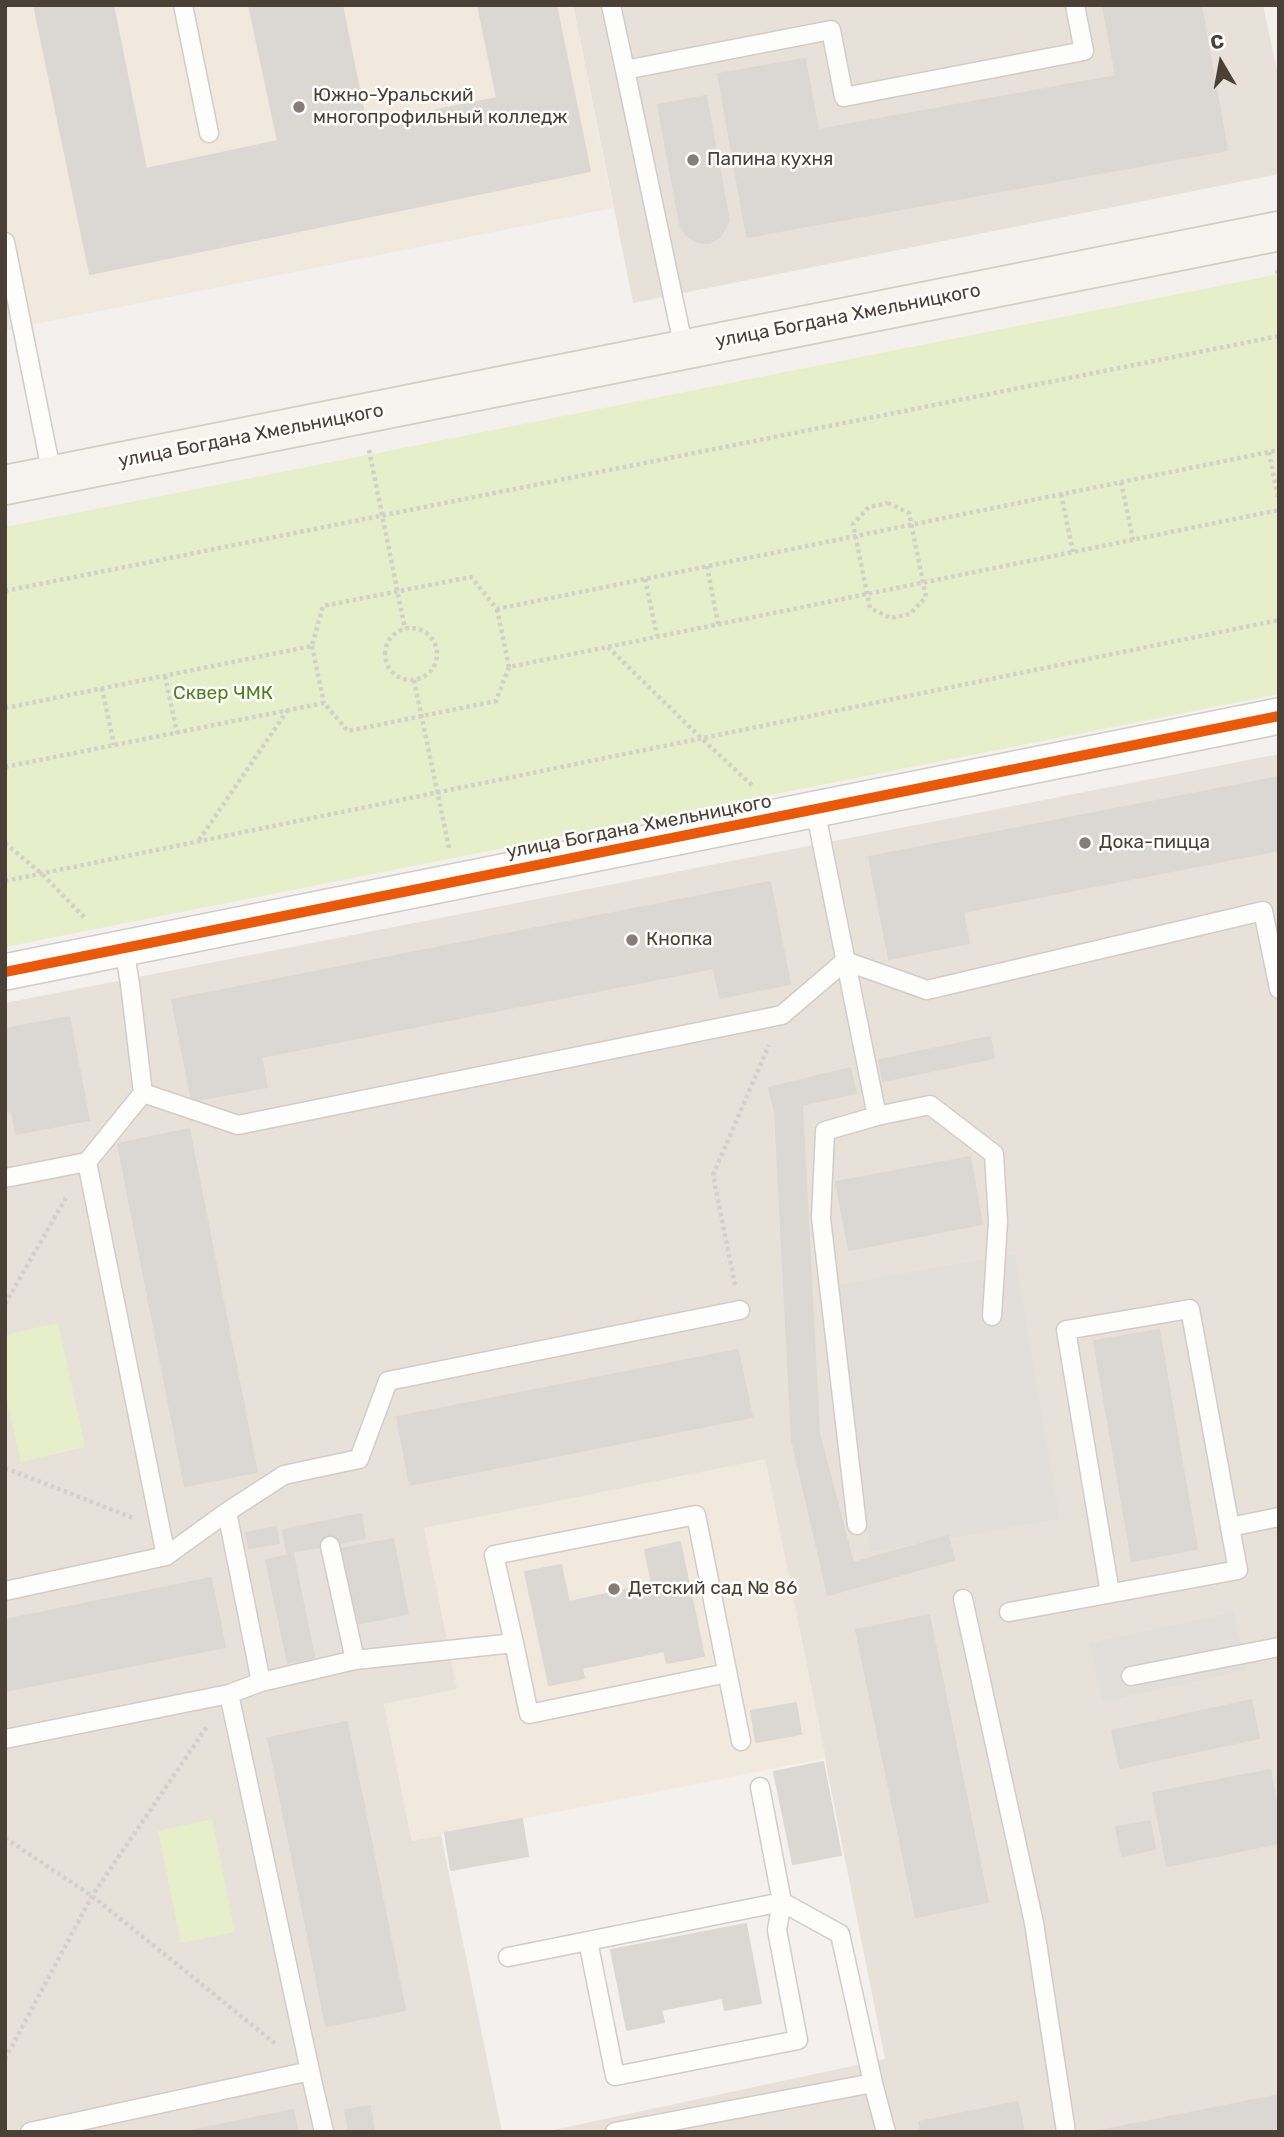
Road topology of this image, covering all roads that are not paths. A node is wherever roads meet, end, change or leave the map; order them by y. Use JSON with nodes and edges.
{"nodes":[{"id":1,"x":183,"y":5,"type":"edge"},
{"id":2,"x":611,"y":5,"type":"edge"},
{"id":3,"x":1074,"y":5,"type":"edge"},
{"id":4,"x":625,"y":70,"type":"junction"},
{"id":5,"x":209,"y":133,"type":"dead end"},
{"id":6,"x":1279,"y":231,"type":"edge"},
{"id":7,"x":5,"y":243,"type":"edge"},
{"id":8,"x":684,"y":349,"type":"junction"},
{"id":9,"x":52,"y":475,"type":"junction"},
{"id":10,"x":5,"y":485,"type":"edge"},
{"id":11,"x":1279,"y":716,"type":"edge"},
{"id":12,"x":815,"y":809,"type":"junction"},
{"id":13,"x":115,"y":950,"type":"junction"},
{"id":14,"x":845,"y":961,"type":"junction"},
{"id":15,"x":5,"y":972,"type":"edge"},
{"id":16,"x":1279,"y":989,"type":"edge"},
{"id":17,"x":143,"y":1093,"type":"junction"},
{"id":18,"x":877,"y":1116,"type":"junction"},
{"id":19,"x":87,"y":1161,"type":"junction"},
{"id":20,"x":5,"y":1178,"type":"edge"},
{"id":21,"x":740,"y":1310,"type":"road end"},
{"id":22,"x":992,"y":1316,"type":"dead end"},
{"id":23,"x":227,"y":1512,"type":"junction"},
{"id":24,"x":1279,"y":1517,"type":"edge"},
{"id":25,"x":857,"y":1525,"type":"dead end"},
{"id":26,"x":1230,"y":1527,"type":"junction"},
{"id":27,"x":330,"y":1546,"type":"dead end"},
{"id":28,"x":166,"y":1556,"type":"junction"},
{"id":29,"x":5,"y":1591,"type":"edge"},
{"id":30,"x":1110,"y":1593,"type":"junction"},
{"id":31,"x":963,"y":1599,"type":"dead end"},
{"id":32,"x":1009,"y":1612,"type":"dead end"},
{"id":33,"x":514,"y":1643,"type":"junction"},
{"id":34,"x":1279,"y":1647,"type":"edge"},
{"id":35,"x":355,"y":1660,"type":"junction"},
{"id":36,"x":727,"y":1673,"type":"junction"},
{"id":37,"x":1131,"y":1676,"type":"dead end"},
{"id":38,"x":261,"y":1682,"type":"junction"},
{"id":39,"x":229,"y":1694,"type":"junction"},
{"id":40,"x":5,"y":1739,"type":"edge"},
{"id":41,"x":741,"y":1741,"type":"dead end"},
{"id":42,"x":760,"y":1787,"type":"dead end"},
{"id":43,"x":782,"y":1902,"type":"junction"},
{"id":44,"x":588,"y":1941,"type":"junction"},
{"id":45,"x":508,"y":1957,"type":"dead end"},
{"id":46,"x":310,"y":2071,"type":"junction"},
{"id":47,"x":873,"y":2083,"type":"junction"},
{"id":48,"x":48,"y":2130,"type":"edge"},
{"id":49,"x":30,"y":2132,"type":"edge"},
{"id":50,"x":324,"y":2132,"type":"edge"},
{"id":51,"x":615,"y":2132,"type":"edge"},
{"id":52,"x":886,"y":2132,"type":"edge"},
{"id":53,"x":1066,"y":2132,"type":"edge"}],
"edges":[{"from":1,"to":5,"type":"lane"},
{"from":2,"to":4,"type":"lane"},
{"from":3,"to":4,"type":"lane"},
{"from":4,"to":8,"type":"lane"},
{"from":6,"to":8,"type":"main road","name":"улица Богдана Хмельницкого"},
{"from":7,"to":9,"type":"lane"},
{"from":8,"to":9,"type":"main road","name":"улица Богдана Хмельницкого"},
{"from":9,"to":10,"type":"main road","name":"улица Богдана Хмельницкого"},
{"from":11,"to":12,"type":"street","name":"улица Богдана Хмельницкого"},
{"from":12,"to":13,"type":"street","name":"улица Богдана Хмельницкого"},
{"from":12,"to":14,"type":"lane"},
{"from":13,"to":15,"type":"street","name":"улица Богдана Хмельницкого"},
{"from":13,"to":17,"type":"lane"},
{"from":14,"to":16,"type":"lane"},
{"from":14,"to":17,"type":"lane"},
{"from":14,"to":18,"type":"lane"},
{"from":17,"to":19,"type":"lane"},
{"from":18,"to":22,"type":"lane"},
{"from":18,"to":25,"type":"lane"},
{"from":19,"to":20,"type":"lane"},
{"from":19,"to":28,"type":"lane"},
{"from":21,"to":23,"type":"lane"},
{"from":23,"to":28,"type":"lane"},
{"from":23,"to":38,"type":"lane"},
{"from":24,"to":26,"type":"lane"},
{"from":26,"to":30,"type":"lane"},
{"from":26,"to":30,"type":"lane"},
{"from":27,"to":35,"type":"lane"},
{"from":28,"to":29,"type":"lane"},
{"from":30,"to":32,"type":"lane"},
{"from":31,"to":53,"type":"lane"},
{"from":33,"to":35,"type":"lane"},
{"from":33,"to":36,"type":"lane"},
{"from":33,"to":36,"type":"lane"},
{"from":34,"to":37,"type":"lane"},
{"from":35,"to":38,"type":"lane"},
{"from":36,"to":41,"type":"lane"},
{"from":38,"to":39,"type":"lane"},
{"from":39,"to":40,"type":"lane"},
{"from":39,"to":46,"type":"lane"},
{"from":42,"to":43,"type":"lane"},
{"from":43,"to":44,"type":"lane"},
{"from":43,"to":44,"type":"lane"},
{"from":43,"to":47,"type":"lane"},
{"from":44,"to":45,"type":"lane"},
{"from":46,"to":48,"type":"lane"},
{"from":46,"to":50,"type":"lane"},
{"from":47,"to":51,"type":"lane"},
{"from":47,"to":52,"type":"lane"},
{"from":48,"to":49,"type":"lane"}]}
